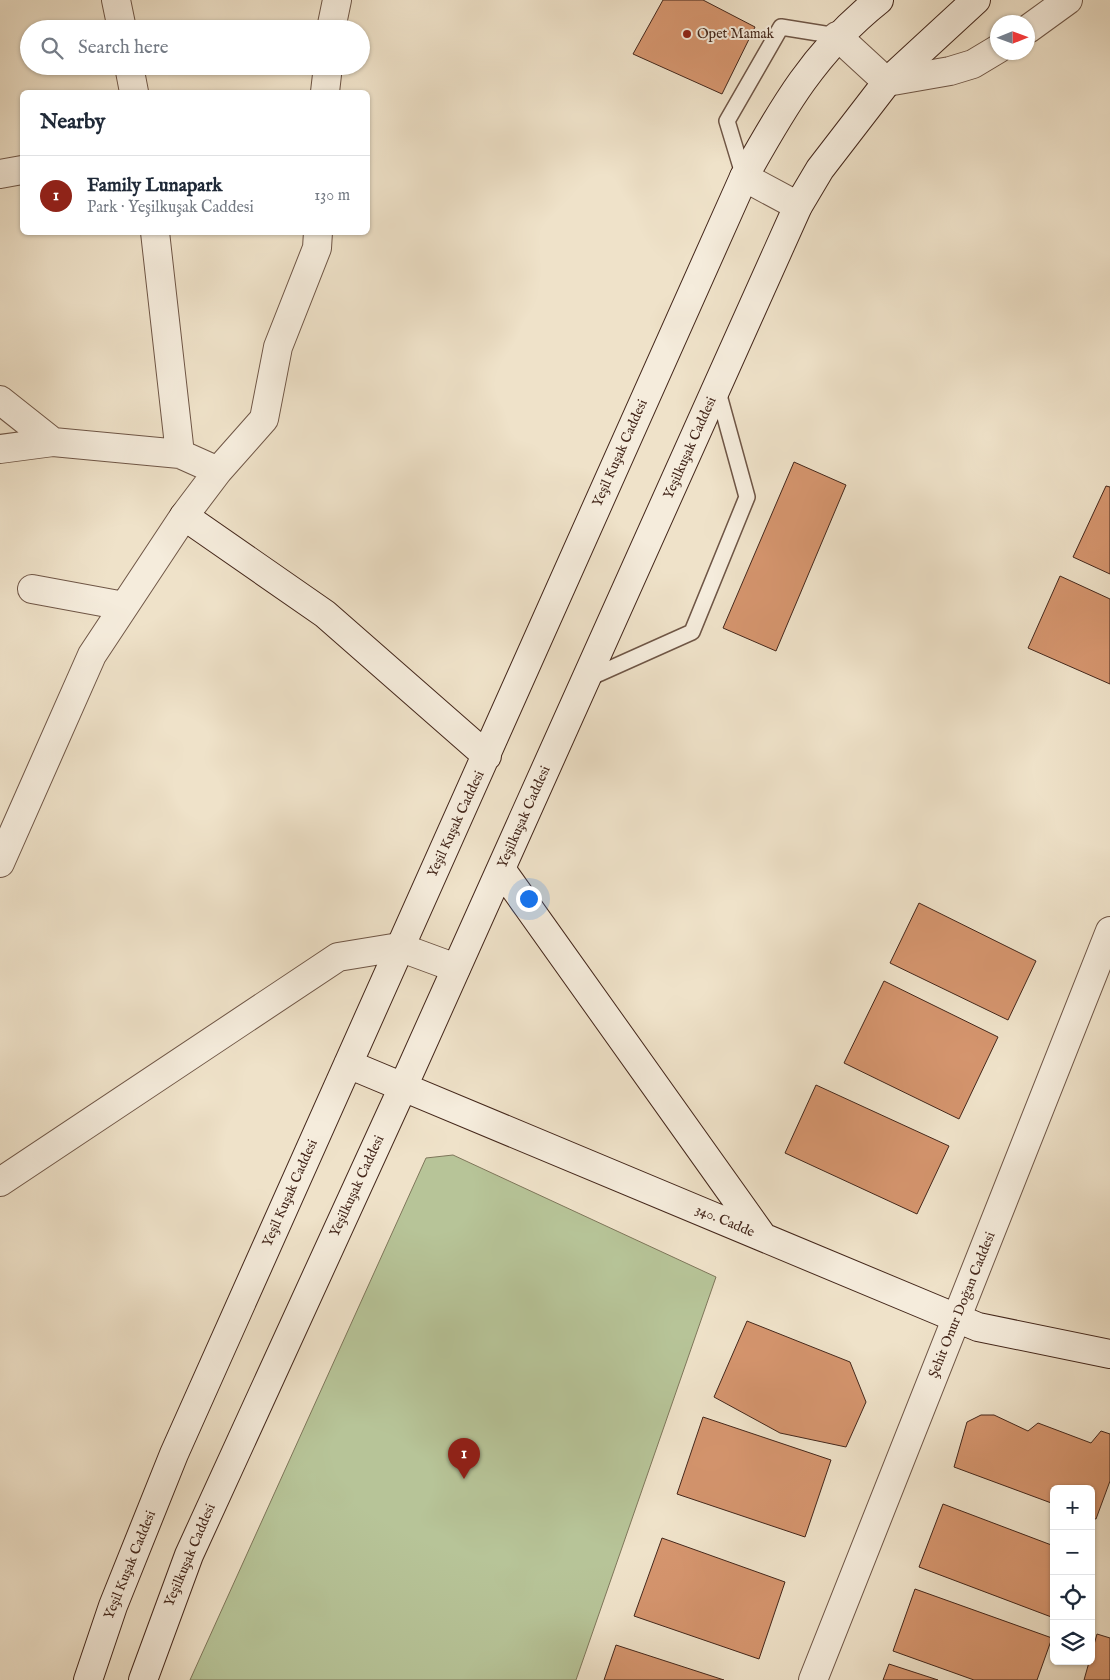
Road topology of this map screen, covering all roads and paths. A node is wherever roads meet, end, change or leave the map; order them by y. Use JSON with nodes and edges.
{"nodes":[{"id":1,"x":116,"y":0,"type":"edge"},
{"id":2,"x":337,"y":0,"type":"edge"},
{"id":3,"x":879,"y":0,"type":"edge"},
{"id":4,"x":976,"y":0,"type":"edge"},
{"id":5,"x":1068,"y":0,"type":"edge"},
{"id":6,"x":120,"y":20,"type":"edge"},
{"id":7,"x":333,"y":20,"type":"edge"},
{"id":8,"x":1035,"y":24,"type":"edge"},
{"id":9,"x":837,"y":36,"type":"junction"},
{"id":10,"x":990,"y":54,"type":"edge"},
{"id":11,"x":131,"y":75,"type":"edge"},
{"id":12,"x":327,"y":75,"type":"edge"},
{"id":13,"x":888,"y":82,"type":"junction"},
{"id":14,"x":134,"y":90,"type":"edge"},
{"id":15,"x":325,"y":90,"type":"edge"},
{"id":16,"x":20,"y":170,"type":"edge"},
{"id":17,"x":0,"y":174,"type":"edge"},
{"id":18,"x":744,"y":177,"type":"junction"},
{"id":19,"x":798,"y":206,"type":"junction"},
{"id":20,"x":155,"y":235,"type":"edge"},
{"id":21,"x":318,"y":235,"type":"edge"},
{"id":22,"x":717,"y":387,"type":"junction"},
{"id":23,"x":0,"y":400,"type":"edge"},
{"id":24,"x":53,"y":442,"type":"junction"},
{"id":25,"x":0,"y":449,"type":"edge"},
{"id":26,"x":180,"y":454,"type":"junction"},
{"id":27,"x":218,"y":471,"type":"junction"},
{"id":28,"x":184,"y":516,"type":"junction"},
{"id":29,"x":32,"y":590,"type":"dead end"},
{"id":30,"x":124,"y":606,"type":"junction"},
{"id":31,"x":586,"y":680,"type":"junction"},
{"id":32,"x":487,"y":756,"type":"junction"},
{"id":33,"x":0,"y":863,"type":"edge"},
{"id":34,"x":501,"y":869,"type":"junction"},
{"id":35,"x":1110,"y":931,"type":"edge"},
{"id":36,"x":400,"y":947,"type":"junction"},
{"id":37,"x":456,"y":968,"type":"junction"},
{"id":38,"x":348,"y":1064,"type":"junction"},
{"id":39,"x":403,"y":1086,"type":"junction"},
{"id":40,"x":0,"y":1182,"type":"edge"},
{"id":41,"x":764,"y":1237,"type":"junction"},
{"id":42,"x":957,"y":1318,"type":"junction"},
{"id":43,"x":1110,"y":1354,"type":"edge"},
{"id":44,"x":88,"y":1680,"type":"edge"},
{"id":45,"x":143,"y":1680,"type":"edge"},
{"id":46,"x":813,"y":1680,"type":"edge"}],
"edges":[{"from":1,"to":6,"type":"street"},
{"from":2,"to":7,"type":"street"},
{"from":3,"to":9,"type":"street","name":"Yeşil Kuşak Caddesi"},
{"from":4,"to":13,"type":"street","name":"Yeşilkuşak Caddesi"},
{"from":5,"to":8,"type":"street"},
{"from":9,"to":13,"type":"street"},
{"from":9,"to":18,"type":"street","name":"Yeşil Kuşak Caddesi"},
{"from":9,"to":18,"type":"lane"},
{"from":10,"to":13,"type":"street"},
{"from":11,"to":14,"type":"street"},
{"from":12,"to":15,"type":"street"},
{"from":13,"to":19,"type":"street","name":"Yeşilkuşak Caddesi"},
{"from":16,"to":17,"type":"street"},
{"from":18,"to":19,"type":"street"},
{"from":18,"to":32,"type":"street","name":"Yeşil Kuşak Caddesi"},
{"from":19,"to":22,"type":"street","name":"Yeşilkuşak Caddesi"},
{"from":20,"to":26,"type":"street"},
{"from":21,"to":27,"type":"street"},
{"from":22,"to":31,"type":"street","name":"Yeşilkuşak Caddesi"},
{"from":22,"to":31,"type":"lane"},
{"from":23,"to":24,"type":"street"},
{"from":24,"to":25,"type":"street"},
{"from":24,"to":26,"type":"street"},
{"from":26,"to":27,"type":"street"},
{"from":27,"to":28,"type":"street"},
{"from":28,"to":30,"type":"street"},
{"from":28,"to":32,"type":"street"},
{"from":29,"to":30,"type":"street"},
{"from":30,"to":33,"type":"street"},
{"from":31,"to":34,"type":"street","name":"Yeşilkuşak Caddesi"},
{"from":32,"to":36,"type":"street","name":"Yeşil Kuşak Caddesi"},
{"from":34,"to":37,"type":"street","name":"Yeşilkuşak Caddesi"},
{"from":34,"to":41,"type":"street"},
{"from":35,"to":42,"type":"street","name":"Şehit Onur Doğan Caddesi"},
{"from":36,"to":37,"type":"street"},
{"from":36,"to":38,"type":"street","name":"Yeşil Kuşak Caddesi"},
{"from":36,"to":40,"type":"street"},
{"from":37,"to":39,"type":"street","name":"Yeşilkuşak Caddesi"},
{"from":38,"to":39,"type":"street","name":"340. Cadde"},
{"from":38,"to":44,"type":"street","name":"Yeşil Kuşak Caddesi"},
{"from":39,"to":41,"type":"street","name":"340. Cadde"},
{"from":39,"to":45,"type":"street","name":"Yeşilkuşak Caddesi"},
{"from":41,"to":42,"type":"street","name":"340. Cadde"},
{"from":42,"to":43,"type":"street","name":"340. Cadde"},
{"from":42,"to":46,"type":"street","name":"Şehit Onur Doğan Caddesi"}]}
